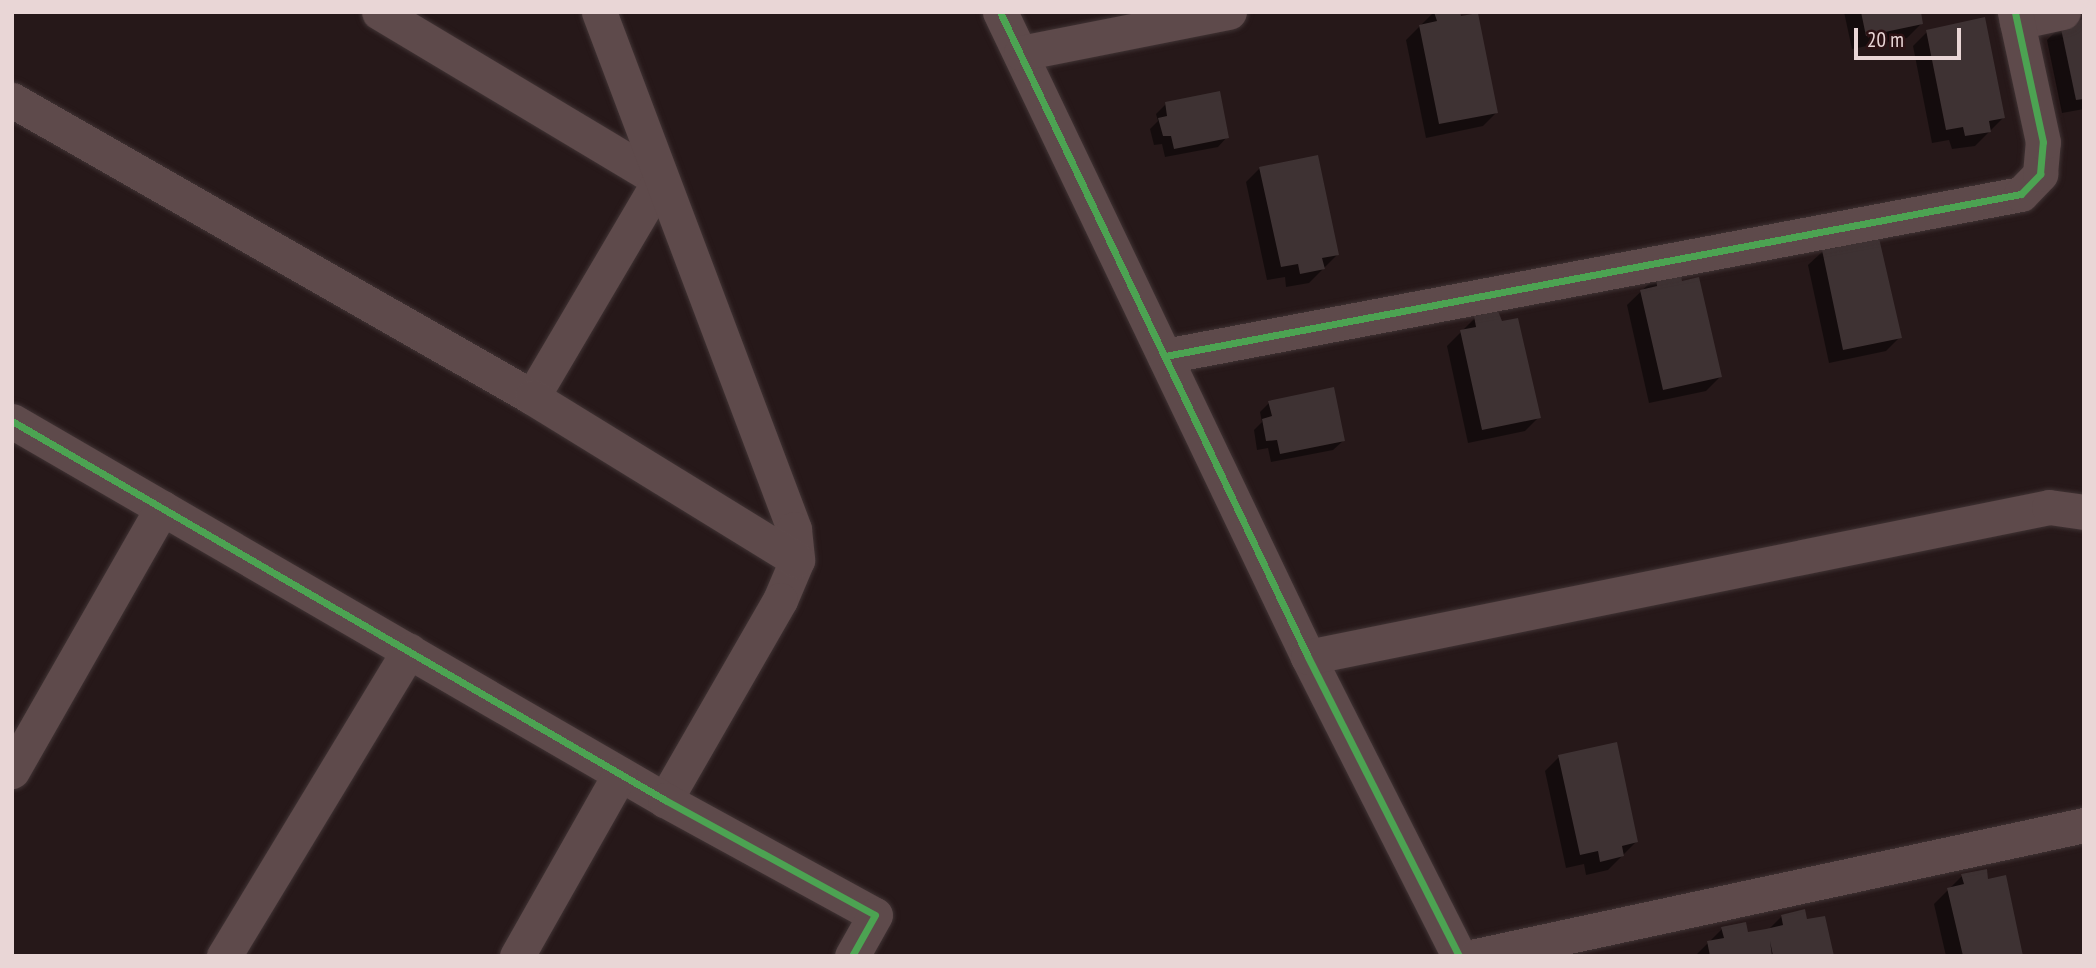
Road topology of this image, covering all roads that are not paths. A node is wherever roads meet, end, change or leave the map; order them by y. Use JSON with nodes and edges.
{"nodes":[{"id":1,"x":379,"y":12,"type":"edge"},
{"id":2,"x":598,"y":12,"type":"edge"},
{"id":3,"x":1000,"y":12,"type":"edge"},
{"id":4,"x":1229,"y":12,"type":"edge"},
{"id":5,"x":2063,"y":12,"type":"edge"},
{"id":6,"x":2016,"y":17,"type":"edge"},
{"id":7,"x":1021,"y":53,"type":"junction"},
{"id":8,"x":12,"y":100,"type":"edge"},
{"id":9,"x":660,"y":180,"type":"junction"},
{"id":10,"x":1165,"y":356,"type":"junction"},
{"id":11,"x":532,"y":397,"type":"junction"},
{"id":12,"x":12,"y":421,"type":"edge"},
{"id":13,"x":162,"y":508,"type":"junction"},
{"id":14,"x":2084,"y":512,"type":"edge"},
{"id":15,"x":797,"y":560,"type":"junction"},
{"id":16,"x":409,"y":651,"type":"junction"},
{"id":17,"x":1308,"y":657,"type":"junction"},
{"id":18,"x":12,"y":771,"type":"edge"},
{"id":19,"x":620,"y":774,"type":"junction"},
{"id":20,"x":665,"y":800,"type":"junction"},
{"id":21,"x":2084,"y":825,"type":"edge"},
{"id":22,"x":224,"y":956,"type":"edge"},
{"id":23,"x":517,"y":956,"type":"edge"},
{"id":24,"x":852,"y":956,"type":"edge"},
{"id":25,"x":1459,"y":956,"type":"edge"},
{"id":26,"x":1476,"y":956,"type":"edge"}],
"edges":[{"from":1,"to":9,"type":"street"},
{"from":2,"to":9,"type":"street"},
{"from":3,"to":7,"type":"street"},
{"from":4,"to":7,"type":"street"},
{"from":5,"to":6,"type":"street"},
{"from":6,"to":10,"type":"street"},
{"from":7,"to":10,"type":"street"},
{"from":8,"to":11,"type":"street"},
{"from":9,"to":11,"type":"street"},
{"from":9,"to":15,"type":"street"},
{"from":10,"to":17,"type":"street"},
{"from":11,"to":15,"type":"street"},
{"from":12,"to":13,"type":"street"},
{"from":13,"to":16,"type":"street"},
{"from":13,"to":18,"type":"street"},
{"from":14,"to":17,"type":"street"},
{"from":15,"to":20,"type":"street"},
{"from":16,"to":19,"type":"street"},
{"from":16,"to":22,"type":"street"},
{"from":17,"to":25,"type":"street"},
{"from":19,"to":20,"type":"street"},
{"from":19,"to":23,"type":"street"},
{"from":20,"to":24,"type":"street"},
{"from":21,"to":26,"type":"street"}]}
